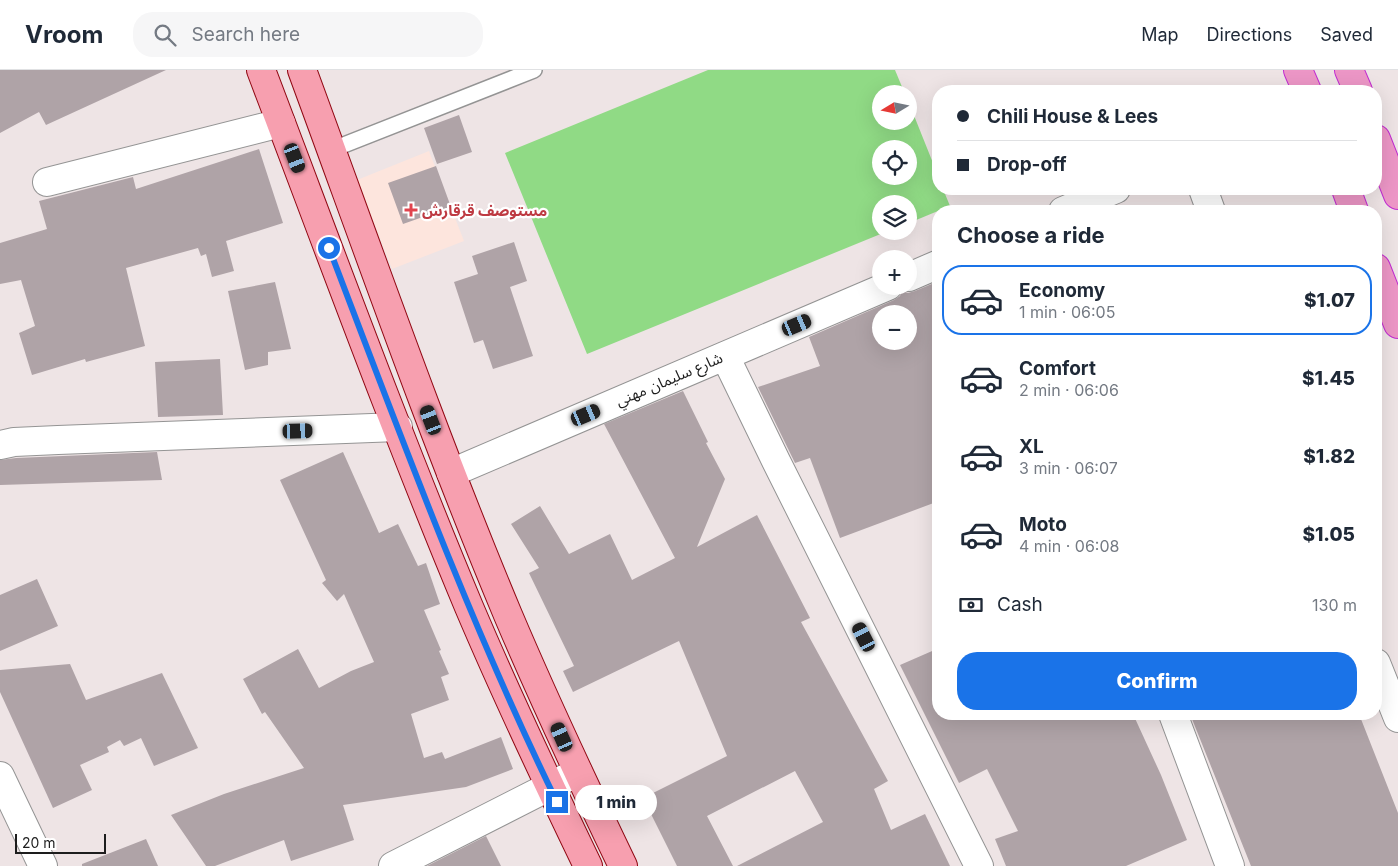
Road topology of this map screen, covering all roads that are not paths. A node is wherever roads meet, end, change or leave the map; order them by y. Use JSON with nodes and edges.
{"nodes":[{"id":1,"x":262,"y":70,"type":"edge"},
{"id":2,"x":302,"y":70,"type":"edge"},
{"id":3,"x":534,"y":70,"type":"edge"},
{"id":4,"x":1298,"y":70,"type":"edge"},
{"id":5,"x":1349,"y":70,"type":"edge"},
{"id":6,"x":1304,"y":85,"type":"edge"},
{"id":7,"x":1355,"y":85,"type":"edge"},
{"id":8,"x":281,"y":122,"type":"junction"},
{"id":9,"x":331,"y":150,"type":"junction"},
{"id":10,"x":1382,"y":154,"type":"edge"},
{"id":11,"x":47,"y":182,"type":"dead end"},
{"id":12,"x":1102,"y":195,"type":"edge"},
{"id":13,"x":1398,"y":195,"type":"edge"},
{"id":14,"x":1077,"y":205,"type":"edge"},
{"id":15,"x":932,"y":267,"type":"edge"},
{"id":16,"x":917,"y":274,"type":"edge"},
{"id":17,"x":1382,"y":283,"type":"edge"},
{"id":18,"x":872,"y":293,"type":"edge"},
{"id":19,"x":1398,"y":324,"type":"edge"},
{"id":20,"x":725,"y":356,"type":"junction"},
{"id":21,"x":398,"y":427,"type":"junction"},
{"id":22,"x":0,"y":445,"type":"edge"},
{"id":23,"x":451,"y":473,"type":"junction"},
{"id":24,"x":1382,"y":677,"type":"edge"},
{"id":25,"x":1398,"y":718,"type":"edge"},
{"id":26,"x":1175,"y":720,"type":"edge"},
{"id":27,"x":578,"y":772,"type":"junction"},
{"id":28,"x":0,"y":776,"type":"edge"},
{"id":29,"x":549,"y":786,"type":"junction"},
{"id":30,"x":43,"y":866,"type":"edge"},
{"id":31,"x":394,"y":866,"type":"edge"},
{"id":32,"x":588,"y":866,"type":"edge"},
{"id":33,"x":623,"y":866,"type":"edge"},
{"id":34,"x":979,"y":866,"type":"edge"},
{"id":35,"x":1230,"y":866,"type":"edge"}],
"edges":[{"from":1,"to":8,"type":"main road"},
{"from":2,"to":9,"type":"main road"},
{"from":3,"to":9,"type":"lane"},
{"from":4,"to":6,"type":"highway"},
{"from":5,"to":7,"type":"highway"},
{"from":8,"to":11,"type":"street"},
{"from":8,"to":21,"type":"main road"},
{"from":9,"to":23,"type":"main road"},
{"from":10,"to":13,"type":"highway"},
{"from":12,"to":14,"type":"street"},
{"from":15,"to":16,"type":"street"},
{"from":17,"to":19,"type":"highway"},
{"from":18,"to":20,"type":"street","name":"شارع سليمان مهني"},
{"from":20,"to":23,"type":"street","name":"شارع سليمان مهني"},
{"from":20,"to":34,"type":"street"},
{"from":21,"to":22,"type":"street"},
{"from":21,"to":29,"type":"main road"},
{"from":23,"to":27,"type":"main road"},
{"from":24,"to":25,"type":"street"},
{"from":26,"to":35,"type":"street"},
{"from":27,"to":29,"type":"street"},
{"from":27,"to":33,"type":"main road"},
{"from":28,"to":30,"type":"street"},
{"from":29,"to":31,"type":"street"},
{"from":29,"to":32,"type":"main road"}]}
